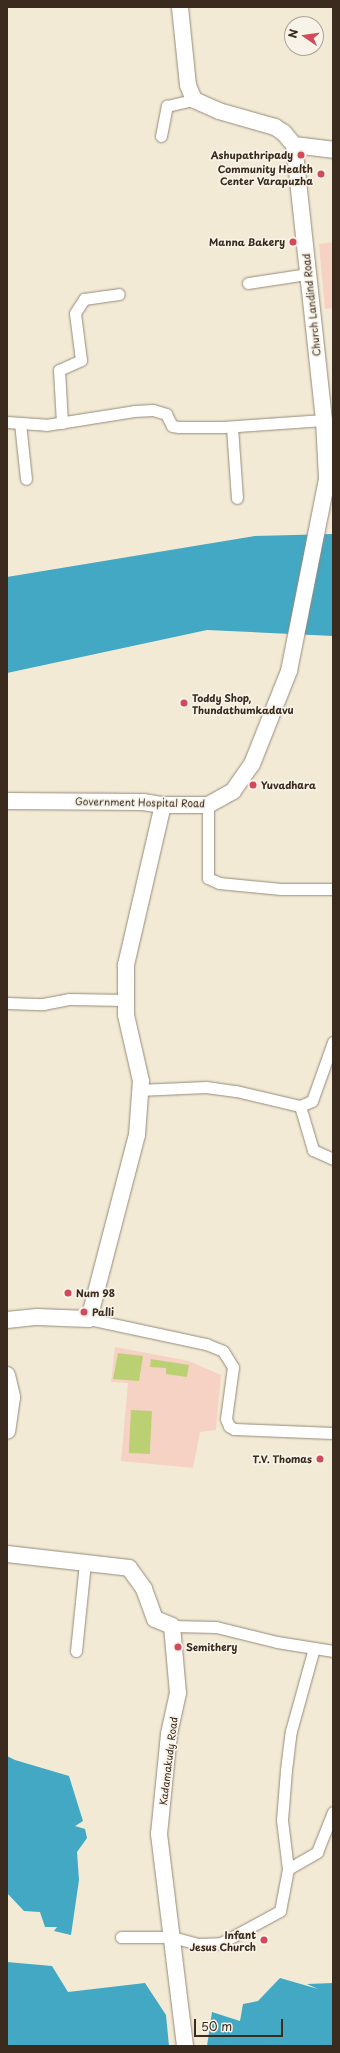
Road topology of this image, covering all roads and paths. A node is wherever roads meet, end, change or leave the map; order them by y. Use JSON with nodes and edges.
{"nodes":[{"id":1,"x":180,"y":7,"type":"edge"},
{"id":2,"x":194,"y":100,"type":"junction"},
{"id":3,"x":161,"y":136,"type":"dead end"},
{"id":4,"x":294,"y":146,"type":"junction"},
{"id":5,"x":333,"y":150,"type":"edge"},
{"id":6,"x":307,"y":274,"type":"junction"},
{"id":7,"x":248,"y":283,"type":"dead end"},
{"id":8,"x":118,"y":294,"type":"dead end"},
{"id":9,"x":324,"y":420,"type":"junction"},
{"id":10,"x":7,"y":422,"type":"edge"},
{"id":11,"x":20,"y":423,"type":"junction"},
{"id":12,"x":62,"y":423,"type":"junction"},
{"id":13,"x":232,"y":427,"type":"junction"},
{"id":14,"x":26,"y":479,"type":"dead end"},
{"id":15,"x":327,"y":479,"type":"joint"},
{"id":16,"x":237,"y":498,"type":"dead end"},
{"id":17,"x":7,"y":801,"type":"edge"},
{"id":18,"x":163,"y":805,"type":"junction"},
{"id":19,"x":208,"y":805,"type":"junction"},
{"id":20,"x":333,"y":889,"type":"edge"},
{"id":21,"x":126,"y":1000,"type":"junction"},
{"id":22,"x":7,"y":1003,"type":"edge"},
{"id":23,"x":333,"y":1042,"type":"edge"},
{"id":24,"x":139,"y":1090,"type":"junction"},
{"id":25,"x":300,"y":1106,"type":"junction"},
{"id":26,"x":333,"y":1159,"type":"edge"},
{"id":27,"x":89,"y":1319,"type":"junction"},
{"id":28,"x":7,"y":1320,"type":"edge"},
{"id":29,"x":7,"y":1375,"type":"edge"},
{"id":30,"x":7,"y":1431,"type":"edge"},
{"id":31,"x":333,"y":1433,"type":"edge"},
{"id":32,"x":7,"y":1554,"type":"edge"},
{"id":33,"x":85,"y":1563,"type":"junction"},
{"id":34,"x":172,"y":1626,"type":"junction"},
{"id":35,"x":314,"y":1648,"type":"junction"},
{"id":36,"x":76,"y":1651,"type":"dead end"},
{"id":37,"x":333,"y":1651,"type":"edge"},
{"id":38,"x":333,"y":1812,"type":"edge"},
{"id":39,"x":288,"y":1869,"type":"junction"},
{"id":40,"x":121,"y":1937,"type":"dead end"},
{"id":41,"x":172,"y":1937,"type":"junction"},
{"id":42,"x":185,"y":2046,"type":"edge"}],
"edges":[{"from":1,"to":2,"type":"street"},
{"from":2,"to":3,"type":"street"},
{"from":2,"to":4,"type":"street"},
{"from":4,"to":5,"type":"street"},
{"from":4,"to":6,"type":"street","name":"Church Landind Road"},
{"from":6,"to":7,"type":"street"},
{"from":6,"to":9,"type":"street","name":"Church Landind Road"},
{"from":8,"to":12,"type":"street"},
{"from":9,"to":13,"type":"street"},
{"from":9,"to":15,"type":"street","name":"Church Landind Road"},
{"from":10,"to":11,"type":"street"},
{"from":11,"to":12,"type":"street"},
{"from":11,"to":14,"type":"street"},
{"from":12,"to":13,"type":"street"},
{"from":13,"to":16,"type":"street"},
{"from":15,"to":19,"type":"street","name":"Government Hospital Road"},
{"from":17,"to":18,"type":"street","name":"Government Hospital Road"},
{"from":18,"to":19,"type":"street","name":"Government Hospital Road"},
{"from":18,"to":21,"type":"street"},
{"from":19,"to":20,"type":"street"},
{"from":21,"to":22,"type":"street"},
{"from":21,"to":24,"type":"street"},
{"from":23,"to":25,"type":"street"},
{"from":24,"to":25,"type":"street"},
{"from":24,"to":27,"type":"street"},
{"from":25,"to":26,"type":"street"},
{"from":27,"to":28,"type":"street"},
{"from":27,"to":31,"type":"street"},
{"from":29,"to":30,"type":"street"},
{"from":32,"to":33,"type":"street"},
{"from":33,"to":34,"type":"street"},
{"from":33,"to":36,"type":"street"},
{"from":34,"to":35,"type":"street"},
{"from":34,"to":41,"type":"street","name":"Kadamakudy Road"},
{"from":35,"to":37,"type":"street"},
{"from":35,"to":39,"type":"street"},
{"from":38,"to":39,"type":"street"},
{"from":39,"to":41,"type":"street"},
{"from":40,"to":41,"type":"street"},
{"from":41,"to":42,"type":"street","name":"Kadamakudy Road"}]}
